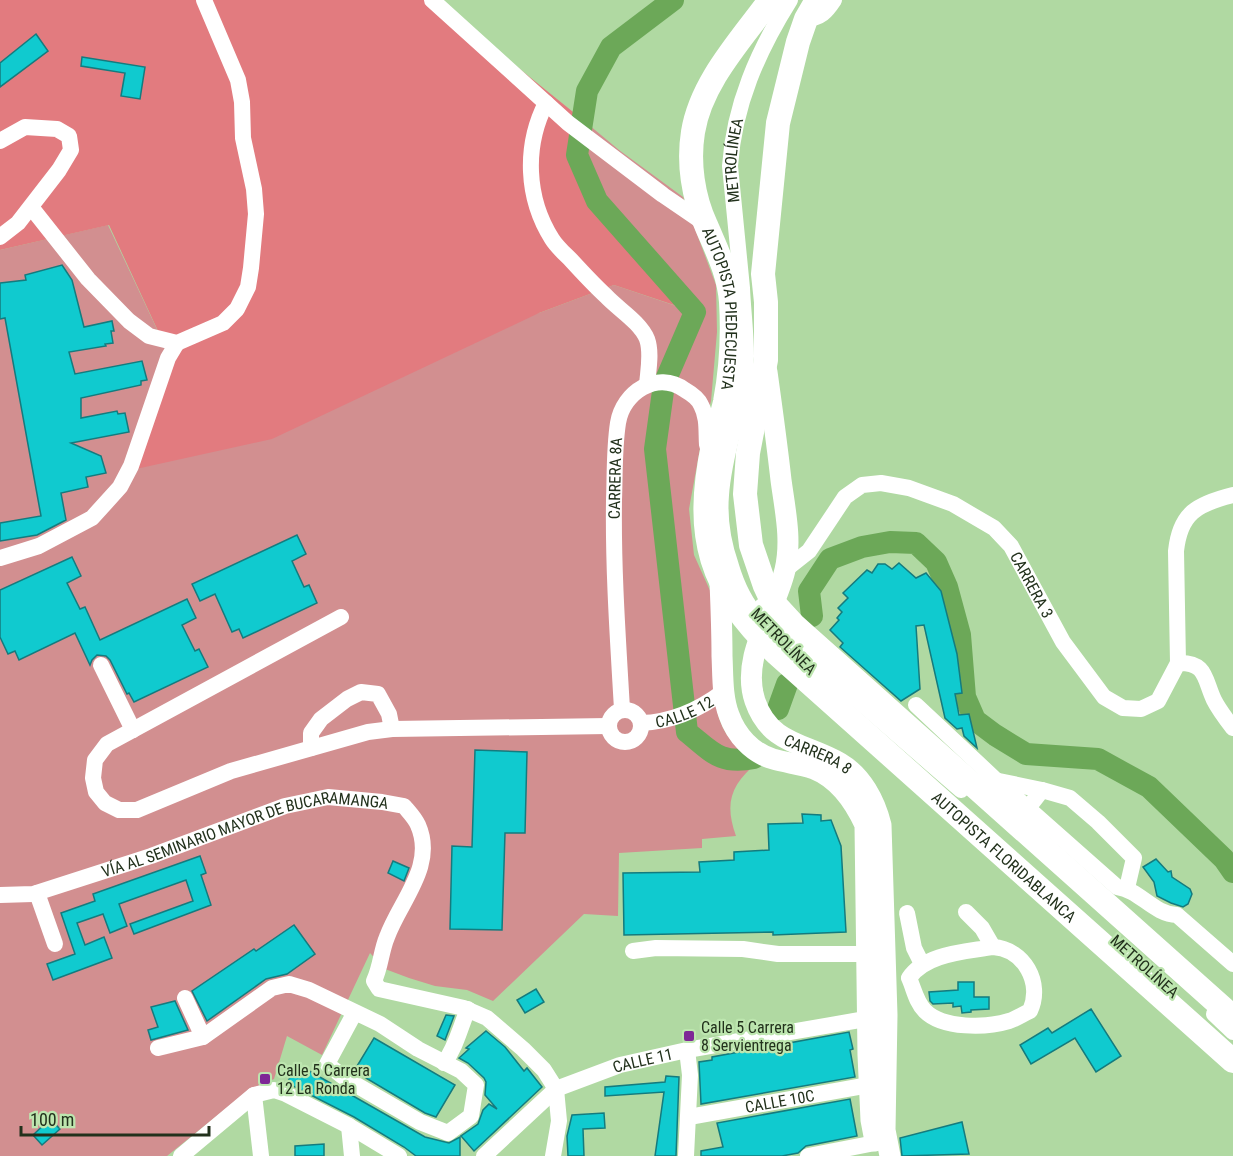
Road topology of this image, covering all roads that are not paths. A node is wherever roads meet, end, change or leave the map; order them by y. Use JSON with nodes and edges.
{"nodes":[{"id":1,"x":204,"y":0,"type":"edge"},
{"id":2,"x":432,"y":0,"type":"edge"},
{"id":3,"x":770,"y":0,"type":"edge"},
{"id":4,"x":790,"y":0,"type":"edge"},
{"id":5,"x":834,"y":0,"type":"edge"},
{"id":6,"x":807,"y":6,"type":"edge"},
{"id":7,"x":546,"y":103,"type":"junction"},
{"id":8,"x":0,"y":141,"type":"edge"},
{"id":9,"x":31,"y":207,"type":"junction"},
{"id":10,"x":704,"y":223,"type":"junction"},
{"id":11,"x":0,"y":237,"type":"edge"},
{"id":12,"x":747,"y":268,"type":"junction"},
{"id":13,"x":766,"y":302,"type":"junction"},
{"id":14,"x":177,"y":343,"type":"junction"},
{"id":15,"x":766,"y":360,"type":"junction"},
{"id":16,"x":653,"y":384,"type":"junction"},
{"id":17,"x":708,"y":467,"type":"junction"},
{"id":18,"x":1233,"y":495,"type":"edge"},
{"id":19,"x":0,"y":558,"type":"edge"},
{"id":20,"x":785,"y":570,"type":"junction"},
{"id":21,"x":720,"y":582,"type":"junction"},
{"id":22,"x":341,"y":617,"type":"dead end"},
{"id":23,"x":758,"y":636,"type":"junction"},
{"id":24,"x":786,"y":640,"type":"junction"},
{"id":25,"x":1178,"y":663,"type":"junction"},
{"id":26,"x":101,"y":665,"type":"dead end"},
{"id":27,"x":814,"y":666,"type":"junction"},
{"id":28,"x":724,"y":691,"type":"junction"},
{"id":29,"x":916,"y":705,"type":"dead end"},
{"id":30,"x":622,"y":709,"type":"junction"},
{"id":31,"x":641,"y":723,"type":"junction"},
{"id":32,"x":608,"y":726,"type":"junction"},
{"id":33,"x":1233,"y":728,"type":"edge"},
{"id":34,"x":392,"y":729,"type":"junction"},
{"id":35,"x":133,"y":730,"type":"junction"},
{"id":36,"x":311,"y":748,"type":"junction"},
{"id":37,"x":811,"y":759,"type":"junction"},
{"id":38,"x":997,"y":781,"type":"junction"},
{"id":39,"x":1042,"y":790,"type":"junction"},
{"id":40,"x":1028,"y":808,"type":"junction"},
{"id":41,"x":1116,"y":892,"type":"junction"},
{"id":42,"x":37,"y":893,"type":"junction"},
{"id":43,"x":0,"y":895,"type":"edge"},
{"id":44,"x":966,"y":912,"type":"dead end"},
{"id":45,"x":907,"y":913,"type":"dead end"},
{"id":46,"x":55,"y":944,"type":"dead end"},
{"id":47,"x":993,"y":947,"type":"junction"},
{"id":48,"x":633,"y":951,"type":"dead end"},
{"id":49,"x":876,"y":954,"type":"junction"},
{"id":50,"x":922,"y":964,"type":"junction"},
{"id":51,"x":1233,"y":964,"type":"edge"},
{"id":52,"x":885,"y":977,"type":"junction"},
{"id":53,"x":909,"y":978,"type":"junction"},
{"id":54,"x":185,"y":998,"type":"dead end"},
{"id":55,"x":468,"y":1009,"type":"junction"},
{"id":56,"x":355,"y":1012,"type":"junction"},
{"id":57,"x":877,"y":1017,"type":"junction"},
{"id":58,"x":1233,"y":1017,"type":"edge"},
{"id":59,"x":1233,"y":1032,"type":"edge"},
{"id":60,"x":203,"y":1037,"type":"junction"},
{"id":61,"x":1233,"y":1045,"type":"edge"},
{"id":62,"x":158,"y":1048,"type":"dead end"},
{"id":63,"x":687,"y":1050,"type":"junction"},
{"id":64,"x":1233,"y":1061,"type":"edge"},
{"id":65,"x":444,"y":1063,"type":"junction"},
{"id":66,"x":869,"y":1085,"type":"junction"},
{"id":67,"x":556,"y":1089,"type":"junction"},
{"id":68,"x":254,"y":1095,"type":"junction"},
{"id":69,"x":689,"y":1117,"type":"junction"},
{"id":70,"x":349,"y":1126,"type":"junction"},
{"id":71,"x":881,"y":1152,"type":"edge"},
{"id":72,"x":181,"y":1156,"type":"edge"},
{"id":73,"x":261,"y":1156,"type":"edge"},
{"id":74,"x":352,"y":1156,"type":"edge"},
{"id":75,"x":399,"y":1156,"type":"edge"},
{"id":76,"x":484,"y":1156,"type":"edge"},
{"id":77,"x":553,"y":1156,"type":"edge"},
{"id":78,"x":686,"y":1156,"type":"edge"},
{"id":79,"x":808,"y":1156,"type":"edge"}],
"edges":[{"from":1,"to":14,"type":"street"},
{"from":2,"to":7,"type":"street"},
{"from":3,"to":10,"type":"highway","name":"AUTOPISTA PIEDECUESTA"},
{"from":4,"to":24,"type":"street","name":"METROLÍNEA"},
{"from":5,"to":6,"type":"street"},
{"from":6,"to":12,"type":"street","name":"METROLÍNEA"},
{"from":6,"to":13,"type":"highway"},
{"from":7,"to":10,"type":"street"},
{"from":7,"to":16,"type":"street"},
{"from":8,"to":9,"type":"street"},
{"from":9,"to":11,"type":"street"},
{"from":9,"to":14,"type":"street"},
{"from":10,"to":17,"type":"highway","name":"AUTOPISTA PIEDECUESTA"},
{"from":12,"to":13,"type":"street"},
{"from":12,"to":24,"type":"street","name":"METROLÍNEA"},
{"from":13,"to":15,"type":"highway"},
{"from":14,"to":19,"type":"street"},
{"from":15,"to":20,"type":"main road","name":"CARRERA 8"},
{"from":15,"to":24,"type":"highway"},
{"from":16,"to":17,"type":"street"},
{"from":16,"to":30,"type":"street","name":"CARRERA 8A"},
{"from":17,"to":21,"type":"highway","name":"AUTOPISTA PIEDECUESTA"},
{"from":18,"to":25,"type":"street"},
{"from":20,"to":25,"type":"street","name":"CARRERA 3"},
{"from":20,"to":37,"type":"main road","name":"CARRERA 8"},
{"from":21,"to":23,"type":"highway","name":"AUTOPISTA PIEDECUESTA"},
{"from":21,"to":28,"type":"main road","name":"CARRERA 8"},
{"from":22,"to":35,"type":"street"},
{"from":23,"to":24,"type":"highway","name":"AUTOPISTA PIEDECUESTA"},
{"from":23,"to":28,"type":"main road"},
{"from":24,"to":27,"type":"highway","name":"AUTOPISTA FLORIDABLANCA"},
{"from":24,"to":27,"type":"highway","name":"AUTOPISTA FLORIDABLANCA"},
{"from":25,"to":33,"type":"street"},
{"from":26,"to":35,"type":"street"},
{"from":27,"to":41,"type":"highway","name":"AUTOPISTA FLORIDABLANCA"},
{"from":27,"to":59,"type":"street","name":"METROLÍNEA"},
{"from":27,"to":61,"type":"street","name":"METROLÍNEA"},
{"from":27,"to":64,"type":"highway","name":"AUTOPISTA FLORIDABLANCA"},
{"from":28,"to":31,"type":"street","name":"CALLE 12"},
{"from":28,"to":37,"type":"main road","name":"CARRERA 8"},
{"from":29,"to":38,"type":"street"},
{"from":30,"to":31,"type":"street"},
{"from":30,"to":32,"type":"street"},
{"from":31,"to":32,"type":"street"},
{"from":32,"to":34,"type":"street"},
{"from":34,"to":36,"type":"street"},
{"from":34,"to":36,"type":"street"},
{"from":35,"to":36,"type":"street"},
{"from":37,"to":49,"type":"main road","name":"CARRERA 8"},
{"from":37,"to":49,"type":"main road","name":"CARRERA 8"},
{"from":38,"to":39,"type":"street"},
{"from":38,"to":40,"type":"street"},
{"from":39,"to":40,"type":"street"},
{"from":39,"to":41,"type":"street"},
{"from":40,"to":41,"type":"street"},
{"from":41,"to":51,"type":"street"},
{"from":41,"to":58,"type":"highway","name":"AUTOPISTA FLORIDABLANCA"},
{"from":42,"to":43,"type":"street","name":"VÍA AL SEMINARIO MAYOR DE BUCARAMANGA"},
{"from":42,"to":46,"type":"street"},
{"from":42,"to":55,"type":"street","name":"VÍA AL SEMINARIO MAYOR DE BUCARAMANGA"},
{"from":44,"to":47,"type":"street"},
{"from":45,"to":50,"type":"street"},
{"from":47,"to":50,"type":"street"},
{"from":47,"to":53,"type":"street"},
{"from":48,"to":49,"type":"street"},
{"from":49,"to":52,"type":"main road","name":"CARRERA 8"},
{"from":49,"to":57,"type":"main road","name":"CARRERA 8"},
{"from":50,"to":53,"type":"street"},
{"from":52,"to":53,"type":"street"},
{"from":52,"to":57,"type":"main road","name":"CARRERA 8"},
{"from":54,"to":60,"type":"street"},
{"from":55,"to":65,"type":"street"},
{"from":55,"to":67,"type":"street","name":"VÍA AL SEMINARIO MAYOR DE BUCARAMANGA"},
{"from":56,"to":60,"type":"street"},
{"from":56,"to":65,"type":"street"},
{"from":56,"to":65,"type":"street"},
{"from":57,"to":63,"type":"street","name":"CALLE 11"},
{"from":57,"to":66,"type":"main road","name":"CARRERA 8"},
{"from":57,"to":71,"type":"main road","name":"CARRERA 8"},
{"from":60,"to":62,"type":"street"},
{"from":63,"to":67,"type":"street","name":"CALLE 11"},
{"from":63,"to":69,"type":"street"},
{"from":66,"to":69,"type":"street","name":"CALLE 10C"},
{"from":66,"to":71,"type":"main road","name":"CARRERA 8"},
{"from":67,"to":76,"type":"street","name":"CALLE 11"},
{"from":67,"to":77,"type":"street"},
{"from":68,"to":70,"type":"street"},
{"from":68,"to":72,"type":"street"},
{"from":68,"to":73,"type":"street"},
{"from":69,"to":78,"type":"street"},
{"from":70,"to":74,"type":"street"},
{"from":70,"to":75,"type":"street"},
{"from":71,"to":79,"type":"street"}]}
